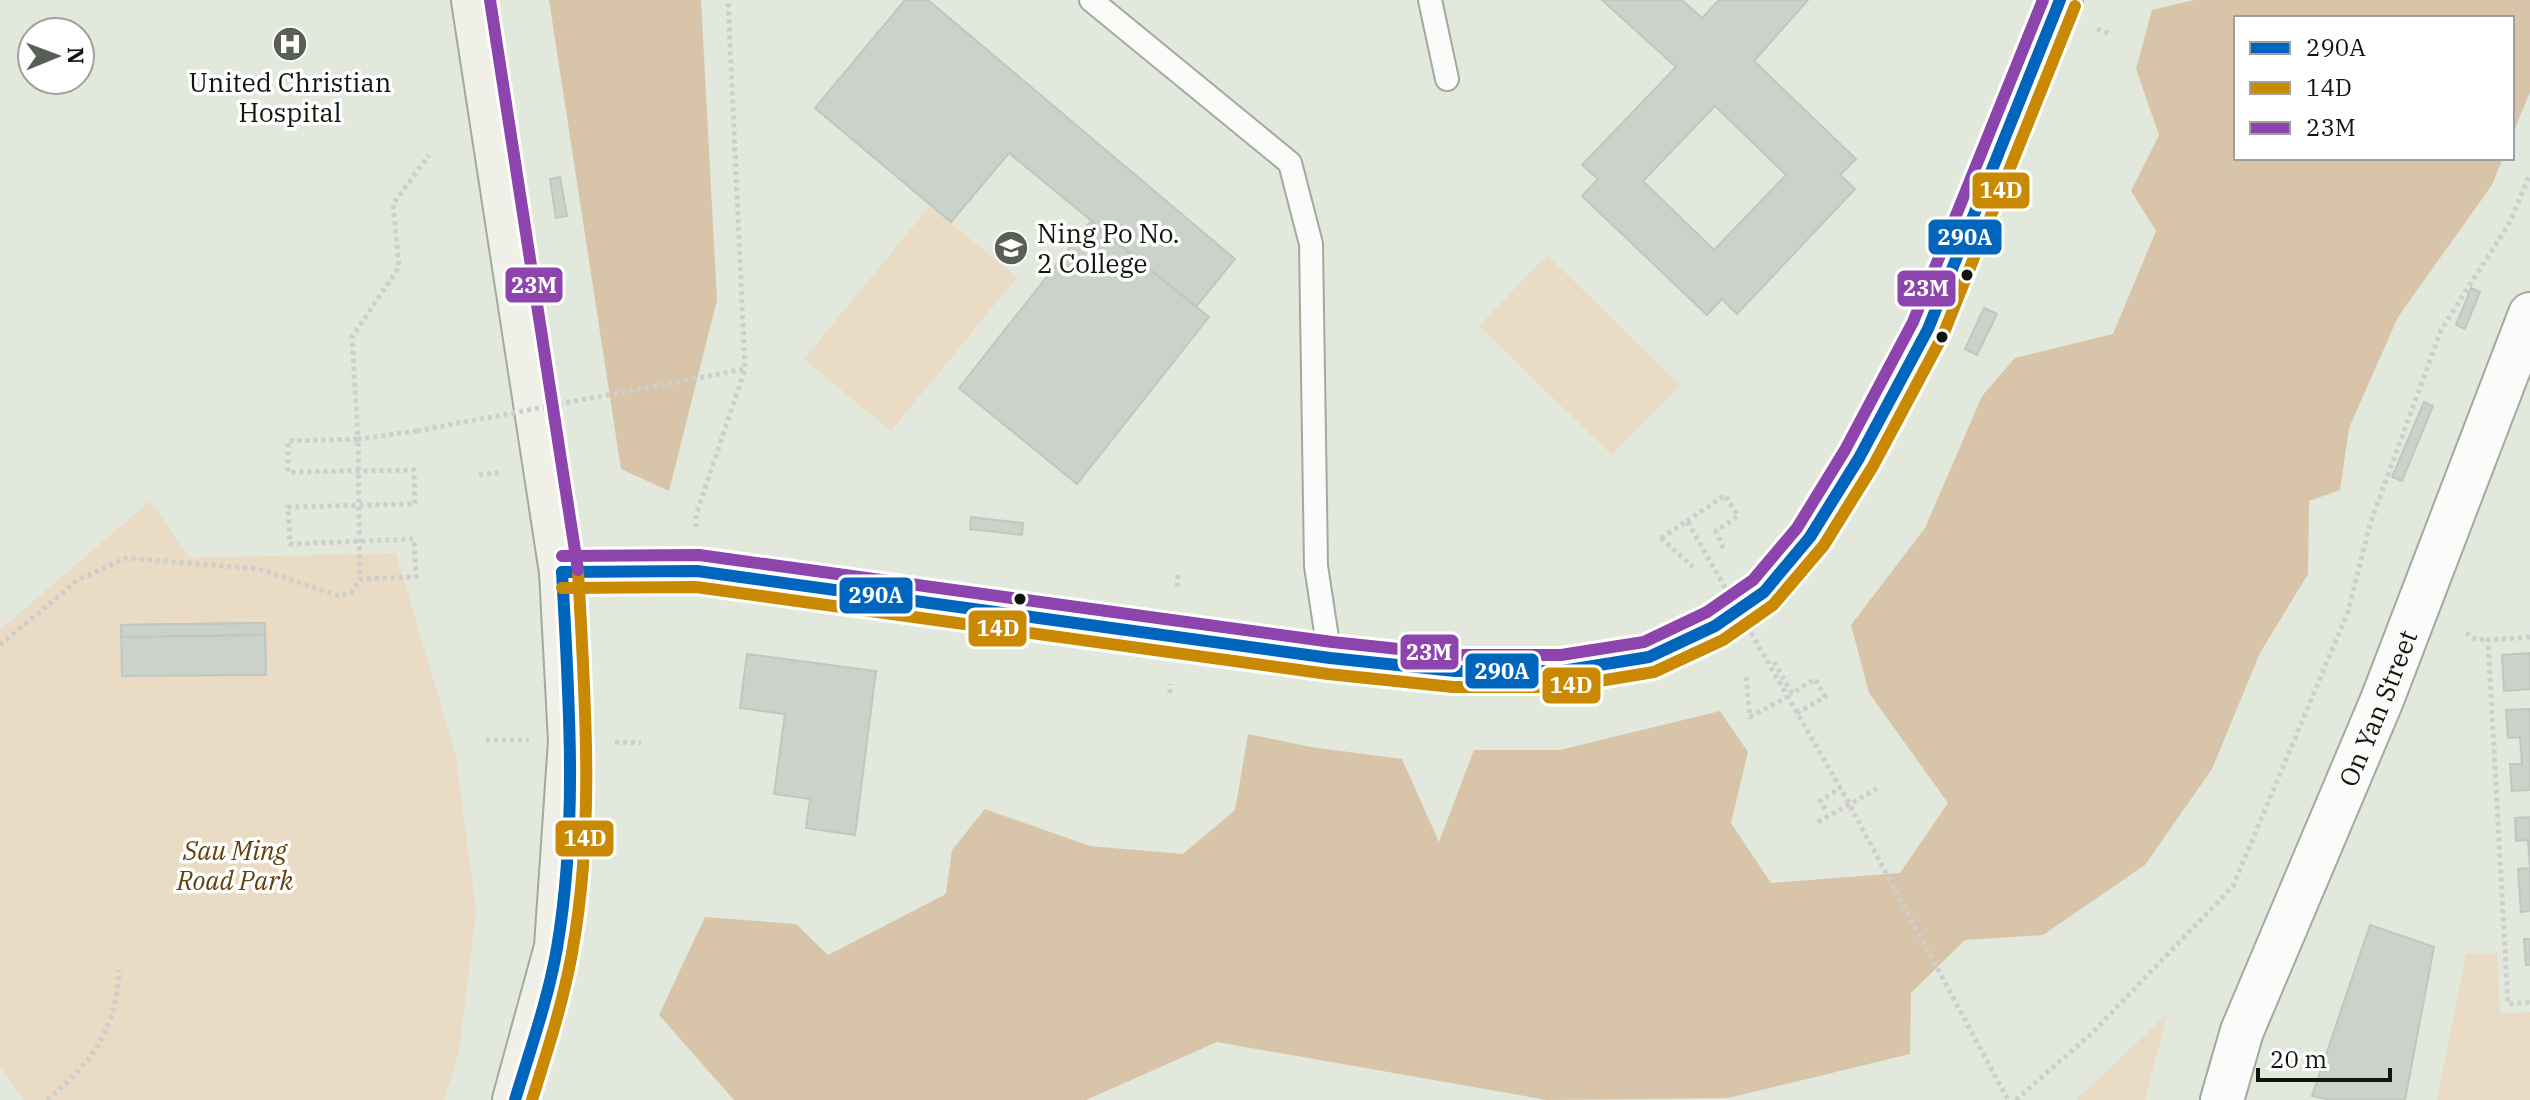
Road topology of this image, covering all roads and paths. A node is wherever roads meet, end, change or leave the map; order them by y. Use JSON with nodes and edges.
{"nodes":[{"id":1,"x":474,"y":0,"type":"edge"},
{"id":2,"x":728,"y":0,"type":"edge"},
{"id":3,"x":1091,"y":0,"type":"edge"},
{"id":4,"x":1430,"y":0,"type":"edge"},
{"id":5,"x":2076,"y":14,"type":"edge"},
{"id":6,"x":2109,"y":34,"type":"dead end"},
{"id":7,"x":1447,"y":79,"type":"dead end"},
{"id":8,"x":429,"y":155,"type":"dead end"},
{"id":9,"x":2530,"y":174,"type":"edge"},
{"id":10,"x":2530,"y":314,"type":"edge"},
{"id":11,"x":745,"y":369,"type":"junction"},
{"id":12,"x":358,"y":439,"type":"junction"},
{"id":13,"x":359,"y":470,"type":"junction"},
{"id":14,"x":359,"y":506,"type":"junction"},
{"id":15,"x":696,"y":515,"type":"dead end"},
{"id":16,"x":1687,"y":521,"type":"junction"},
{"id":17,"x":359,"y":541,"type":"junction"},
{"id":18,"x":1723,"y":548,"type":"dead end"},
{"id":19,"x":1693,"y":567,"type":"dead end"},
{"id":20,"x":562,"y":572,"type":"junction"},
{"id":21,"x":1178,"y":575,"type":"dead end"},
{"id":22,"x":360,"y":579,"type":"junction"},
{"id":23,"x":1177,"y":587,"type":"dead end"},
{"id":24,"x":2466,"y":633,"type":"dead end"},
{"id":25,"x":2530,"y":637,"type":"edge"},
{"id":26,"x":2488,"y":640,"type":"junction"},
{"id":27,"x":0,"y":645,"type":"edge"},
{"id":28,"x":1330,"y":658,"type":"junction"},
{"id":29,"x":1774,"y":662,"type":"dead end"},
{"id":30,"x":1746,"y":677,"type":"dead end"},
{"id":31,"x":1170,"y":684,"type":"dead end"},
{"id":32,"x":1170,"y":693,"type":"dead end"},
{"id":33,"x":1790,"y":695,"type":"junction"},
{"id":34,"x":1797,"y":713,"type":"junction"},
{"id":35,"x":1840,"y":788,"type":"junction"},
{"id":36,"x":1878,"y":788,"type":"dead end"},
{"id":37,"x":1849,"y":805,"type":"junction"},
{"id":38,"x":1825,"y":809,"type":"dead end"},
{"id":39,"x":1818,"y":822,"type":"dead end"},
{"id":40,"x":119,"y":970,"type":"dead end"},
{"id":41,"x":2530,"y":1002,"type":"edge"},
{"id":42,"x":47,"y":1100,"type":"edge"},
{"id":43,"x":515,"y":1100,"type":"edge"},
{"id":44,"x":2008,"y":1100,"type":"edge"},
{"id":45,"x":2016,"y":1100,"type":"edge"},
{"id":46,"x":2222,"y":1100,"type":"edge"}],
"edges":[{"from":1,"to":20,"type":"street"},
{"from":2,"to":11,"type":"path"},
{"from":3,"to":28,"type":"lane"},
{"from":4,"to":7,"type":"lane"},
{"from":5,"to":6,"type":"path"},
{"from":5,"to":28,"type":"street"},
{"from":8,"to":12,"type":"path"},
{"from":9,"to":45,"type":"path"},
{"from":10,"to":46,"type":"street","name":"On Yan Street"},
{"from":11,"to":12,"type":"path","bridge":true},
{"from":11,"to":15,"type":"path"},
{"from":12,"to":13,"type":"path"},
{"from":12,"to":13,"type":"path"},
{"from":13,"to":14,"type":"path"},
{"from":13,"to":14,"type":"path"},
{"from":14,"to":17,"type":"path"},
{"from":14,"to":17,"type":"path"},
{"from":16,"to":18,"type":"path"},
{"from":16,"to":19,"type":"path","bridge":true},
{"from":16,"to":33,"type":"path","bridge":true},
{"from":17,"to":22,"type":"path"},
{"from":17,"to":22,"type":"path"},
{"from":20,"to":28,"type":"street"},
{"from":20,"to":43,"type":"street"},
{"from":21,"to":23,"type":"path"},
{"from":22,"to":27,"type":"path"},
{"from":24,"to":26,"type":"path"},
{"from":25,"to":26,"type":"path"},
{"from":26,"to":41,"type":"path"},
{"from":29,"to":33,"type":"path"},
{"from":30,"to":33,"type":"path"},
{"from":31,"to":32,"type":"path"},
{"from":33,"to":34,"type":"path","bridge":true},
{"from":33,"to":34,"type":"path"},
{"from":34,"to":35,"type":"path","bridge":true},
{"from":35,"to":37,"type":"path","bridge":true},
{"from":35,"to":38,"type":"path"},
{"from":36,"to":37,"type":"path"},
{"from":37,"to":39,"type":"path"},
{"from":37,"to":44,"type":"path","bridge":true},
{"from":40,"to":42,"type":"path"}]}
